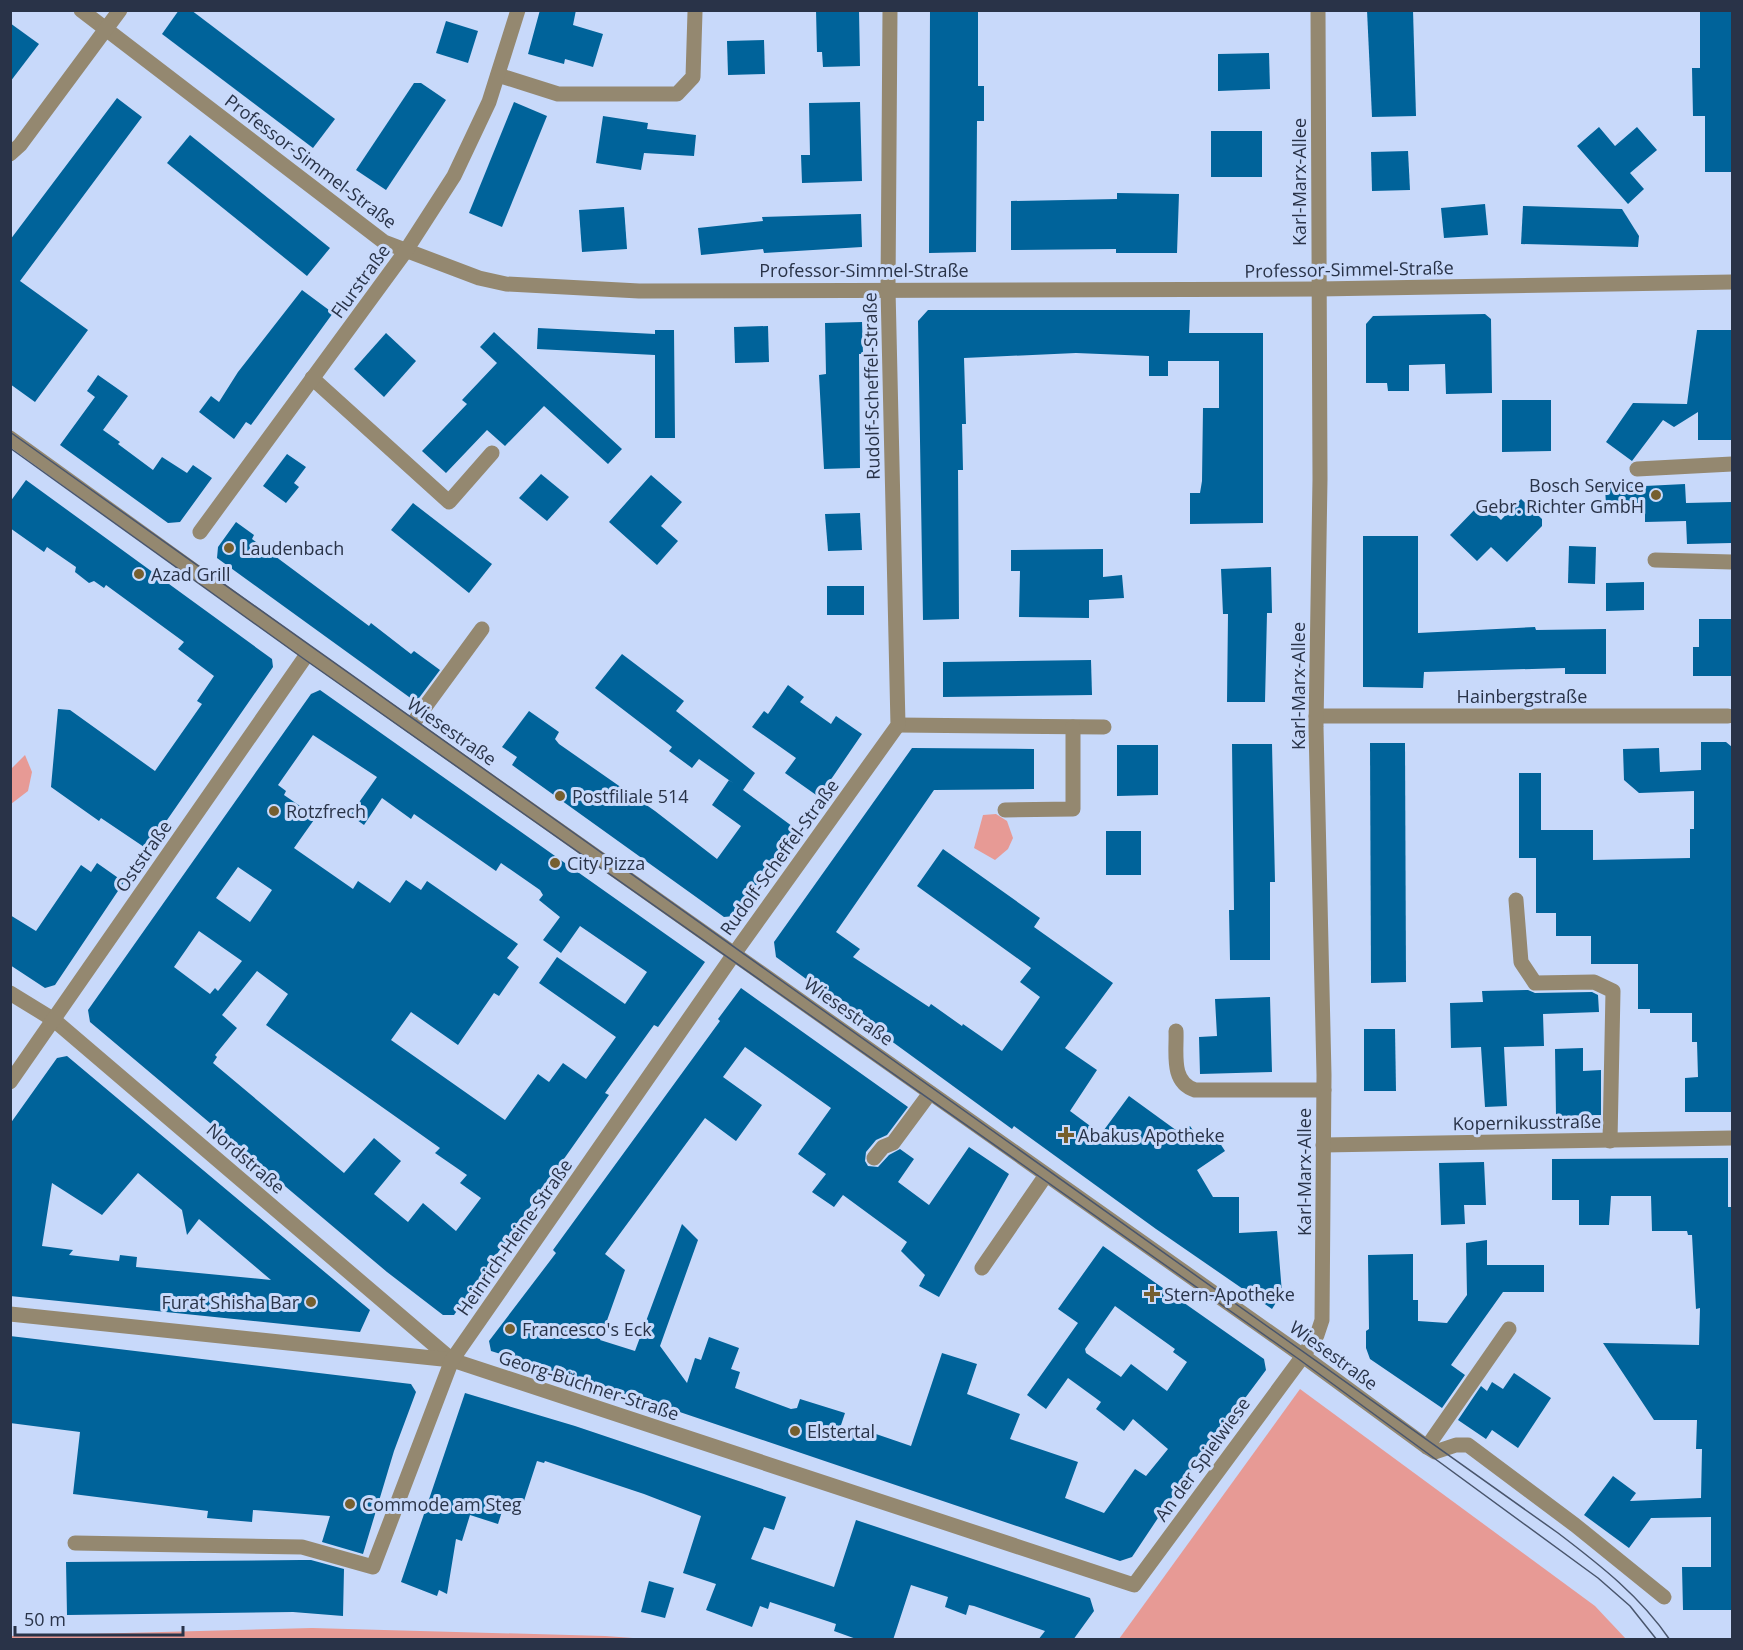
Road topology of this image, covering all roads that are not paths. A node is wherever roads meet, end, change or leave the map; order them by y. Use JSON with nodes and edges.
{"nodes":[{"id":1,"x":81,"y":10,"type":"edge"},
{"id":2,"x":120,"y":10,"type":"edge"},
{"id":3,"x":518,"y":10,"type":"edge"},
{"id":4,"x":890,"y":10,"type":"edge"},
{"id":5,"x":1318,"y":10,"type":"edge"},
{"id":6,"x":695,"y":12,"type":"edge"},
{"id":7,"x":106,"y":30,"type":"junction"},
{"id":8,"x":498,"y":75,"type":"junction"},
{"id":9,"x":10,"y":154,"type":"edge"},
{"id":10,"x":405,"y":252,"type":"junction"},
{"id":11,"x":1732,"y":282,"type":"edge"},
{"id":12,"x":888,"y":289,"type":"junction"},
{"id":13,"x":1318,"y":290,"type":"junction"},
{"id":14,"x":312,"y":378,"type":"junction"},
{"id":15,"x":10,"y":438,"type":"edge"},
{"id":16,"x":492,"y":453,"type":"dead end"},
{"id":17,"x":1732,"y":464,"type":"edge"},
{"id":18,"x":1638,"y":469,"type":"dead end"},
{"id":19,"x":200,"y":532,"type":"dead end"},
{"id":20,"x":1655,"y":560,"type":"dead end"},
{"id":21,"x":1732,"y":562,"type":"edge"},
{"id":22,"x":482,"y":630,"type":"dead end"},
{"id":23,"x":308,"y":653,"type":"junction"},
{"id":24,"x":1317,"y":716,"type":"junction"},
{"id":25,"x":1728,"y":716,"type":"dead end"},
{"id":26,"x":898,"y":725,"type":"junction"},
{"id":27,"x":411,"y":726,"type":"junction"},
{"id":28,"x":1073,"y":727,"type":"junction"},
{"id":29,"x":1104,"y":727,"type":"dead end"},
{"id":30,"x":1005,"y":810,"type":"dead end"},
{"id":31,"x":1516,"y":900,"type":"dead end"},
{"id":32,"x":734,"y":954,"type":"junction"},
{"id":33,"x":10,"y":993,"type":"edge"},
{"id":34,"x":54,"y":1020,"type":"junction"},
{"id":35,"x":1176,"y":1031,"type":"dead end"},
{"id":36,"x":10,"y":1082,"type":"edge"},
{"id":37,"x":1324,"y":1090,"type":"junction"},
{"id":38,"x":930,"y":1093,"type":"junction"},
{"id":39,"x":1732,"y":1138,"type":"edge"},
{"id":40,"x":1611,"y":1141,"type":"junction"},
{"id":41,"x":1323,"y":1145,"type":"junction"},
{"id":42,"x":874,"y":1158,"type":"dead end"},
{"id":43,"x":1046,"y":1175,"type":"junction"},
{"id":44,"x":982,"y":1268,"type":"dead end"},
{"id":45,"x":10,"y":1314,"type":"edge"},
{"id":46,"x":1509,"y":1329,"type":"dead end"},
{"id":47,"x":1303,"y":1356,"type":"junction"},
{"id":48,"x":452,"y":1360,"type":"junction"},
{"id":49,"x":1427,"y":1447,"type":"junction"},
{"id":50,"x":75,"y":1543,"type":"dead end"},
{"id":51,"x":1134,"y":1585,"type":"joint"},
{"id":52,"x":1664,"y":1597,"type":"dead end"}],
"edges":[{"from":1,"to":7,"type":"street","name":"Professor-Simmel-Straße"},
{"from":2,"to":7,"type":"street"},
{"from":3,"to":8,"type":"street","name":"Flurstraße"},
{"from":4,"to":12,"type":"street","name":"Rudolf-Scheffel-Straße"},
{"from":5,"to":13,"type":"street","name":"Karl-Marx-Allee"},
{"from":6,"to":8,"type":"street"},
{"from":7,"to":9,"type":"street"},
{"from":7,"to":10,"type":"street","name":"Professor-Simmel-Straße"},
{"from":8,"to":10,"type":"street","name":"Flurstraße"},
{"from":10,"to":12,"type":"street","name":"Professor-Simmel-Straße"},
{"from":10,"to":14,"type":"street","name":"Flurstraße"},
{"from":11,"to":13,"type":"street","name":"Professor-Simmel-Straße"},
{"from":12,"to":13,"type":"street","name":"Professor-Simmel-Straße"},
{"from":12,"to":26,"type":"street","name":"Rudolf-Scheffel-Straße"},
{"from":13,"to":24,"type":"street","name":"Karl-Marx-Allee"},
{"from":14,"to":16,"type":"street"},
{"from":14,"to":19,"type":"street","name":"Flurstraße"},
{"from":15,"to":23,"type":"street","name":"Wiesestraße"},
{"from":17,"to":18,"type":"street"},
{"from":20,"to":21,"type":"street"},
{"from":22,"to":27,"type":"street"},
{"from":23,"to":27,"type":"street","name":"Wiesestraße"},
{"from":23,"to":34,"type":"street","name":"Oststraße"},
{"from":24,"to":25,"type":"street","name":"Hainbergstraße"},
{"from":24,"to":37,"type":"street","name":"Karl-Marx-Allee"},
{"from":26,"to":28,"type":"street"},
{"from":26,"to":32,"type":"street","name":"Rudolf-Scheffel-Straße"},
{"from":27,"to":32,"type":"street","name":"Wiesestraße"},
{"from":28,"to":29,"type":"street"},
{"from":28,"to":30,"type":"street"},
{"from":31,"to":40,"type":"street"},
{"from":32,"to":38,"type":"street","name":"Wiesestraße"},
{"from":32,"to":48,"type":"street","name":"Heinrich-Heine-Straße"},
{"from":33,"to":34,"type":"street","name":"Nordstraße"},
{"from":34,"to":36,"type":"street","name":"Oststraße"},
{"from":34,"to":48,"type":"street","name":"Nordstraße"},
{"from":35,"to":37,"type":"street"},
{"from":37,"to":41,"type":"street","name":"Karl-Marx-Allee"},
{"from":38,"to":42,"type":"street"},
{"from":38,"to":43,"type":"street","name":"Wiesestraße"},
{"from":39,"to":40,"type":"street","name":"Kopernikusstraße"},
{"from":40,"to":41,"type":"street","name":"Kopernikusstraße"},
{"from":41,"to":47,"type":"street","name":"Karl-Marx-Allee"},
{"from":43,"to":44,"type":"street"},
{"from":43,"to":47,"type":"street","name":"Wiesestraße"},
{"from":45,"to":48,"type":"street","name":"Georg-Büchner-Straße"},
{"from":46,"to":49,"type":"street"},
{"from":47,"to":49,"type":"street","name":"Wiesestraße"},
{"from":47,"to":51,"type":"street","name":"An der Spielwiese"},
{"from":48,"to":50,"type":"street","name":"Heinrich-Heine-Straße"},
{"from":48,"to":51,"type":"street","name":"Georg-Büchner-Straße"},
{"from":49,"to":52,"type":"street"}]}
